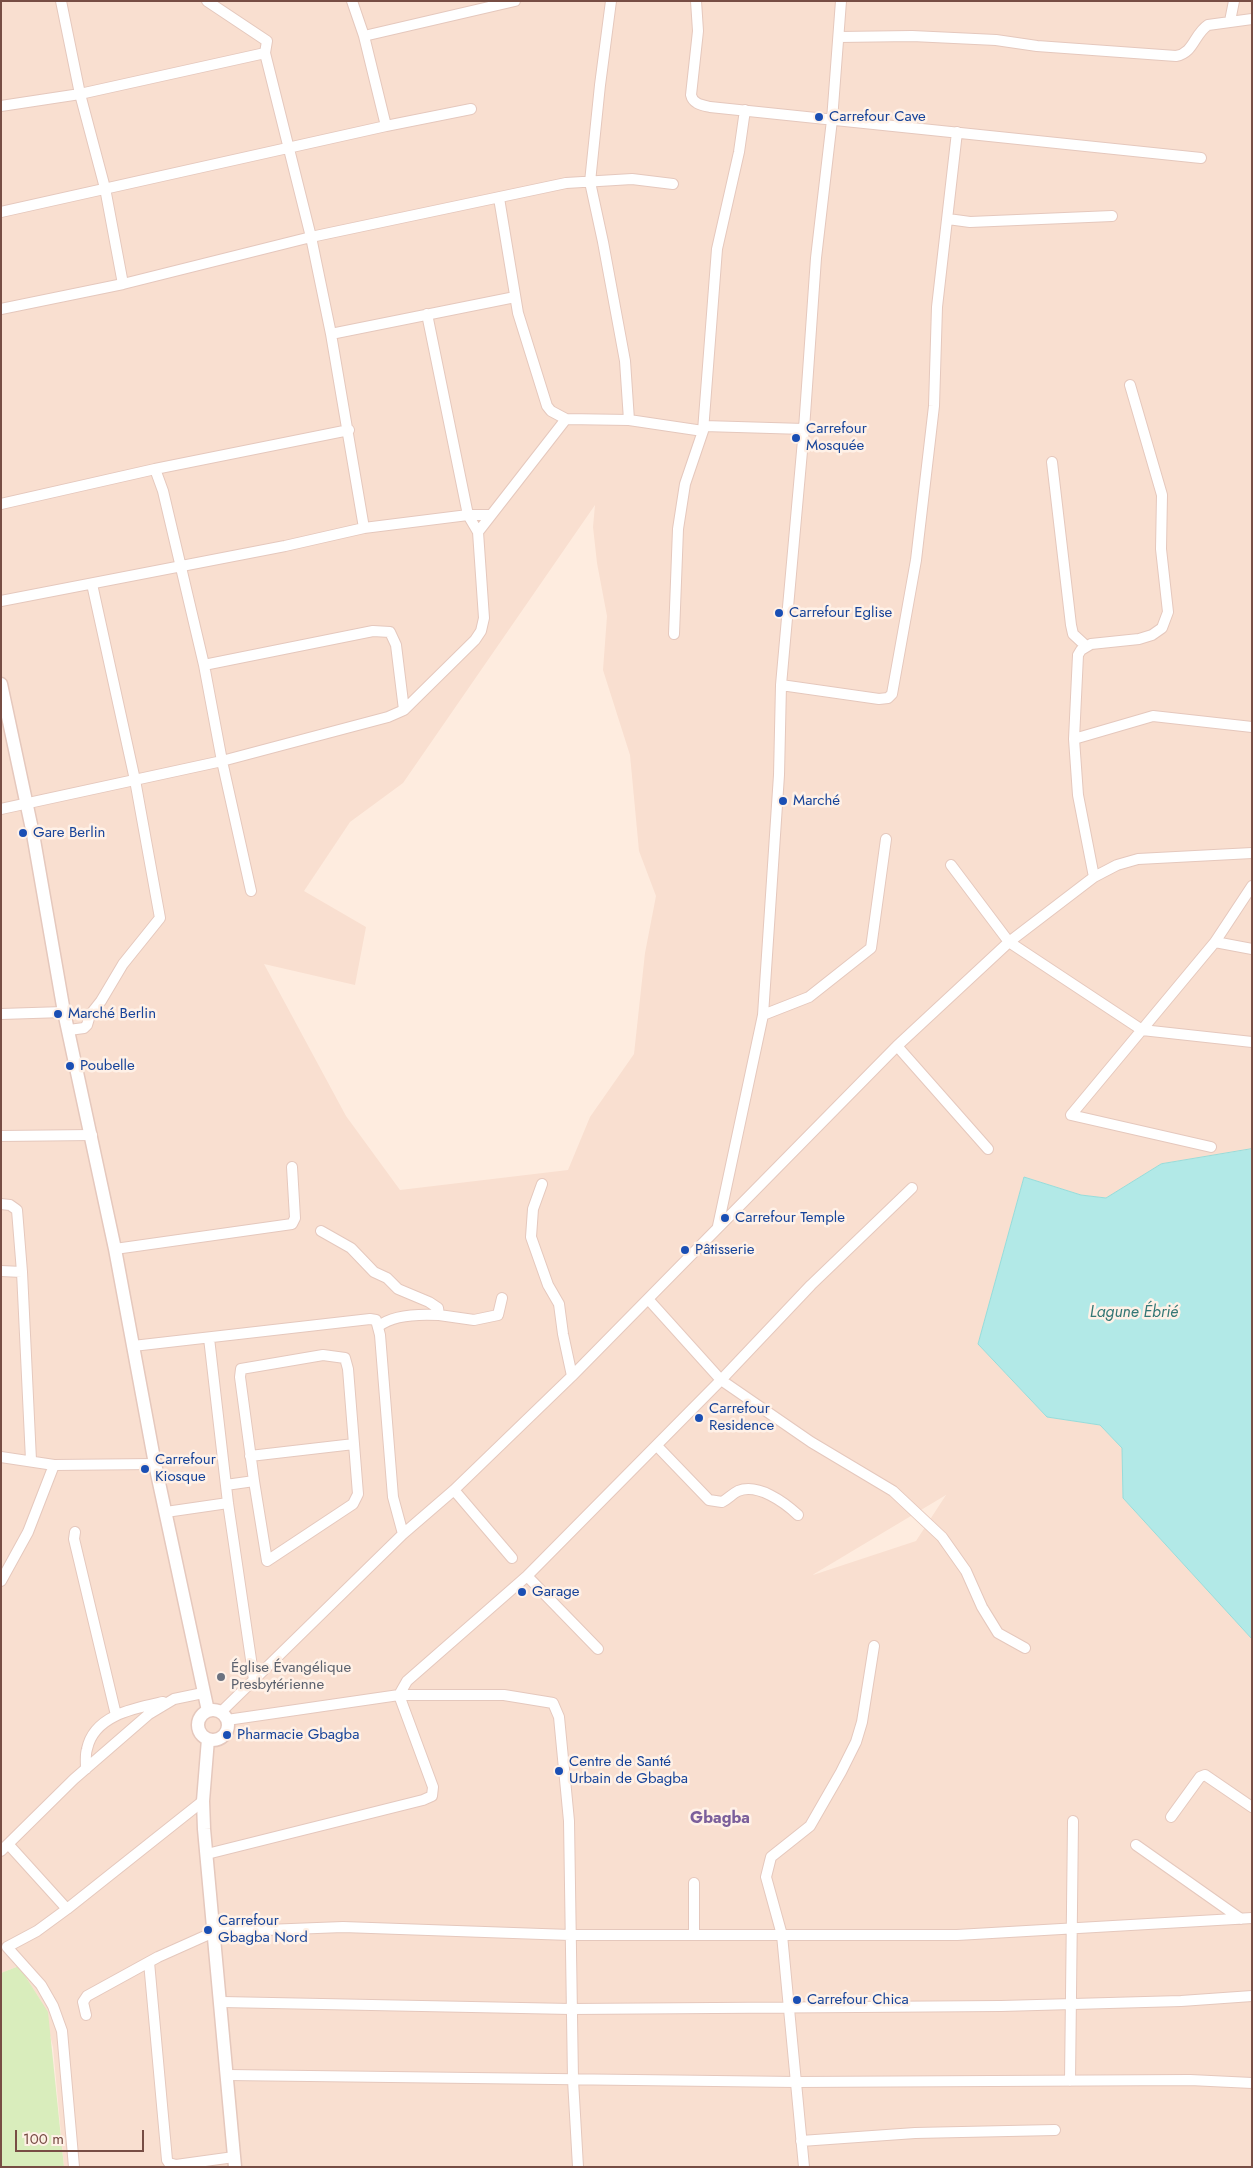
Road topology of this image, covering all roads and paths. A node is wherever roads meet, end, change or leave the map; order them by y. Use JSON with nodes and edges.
{"nodes":[{"id":1,"x":61,"y":1,"type":"edge"},
{"id":2,"x":207,"y":1,"type":"edge"},
{"id":3,"x":352,"y":1,"type":"edge"},
{"id":4,"x":515,"y":1,"type":"edge"},
{"id":5,"x":611,"y":1,"type":"edge"},
{"id":6,"x":696,"y":1,"type":"edge"},
{"id":7,"x":841,"y":1,"type":"edge"},
{"id":8,"x":1234,"y":1,"type":"edge"},
{"id":9,"x":1252,"y":19,"type":"edge"},
{"id":10,"x":1230,"y":21,"type":"junction"},
{"id":11,"x":364,"y":36,"type":"junction"},
{"id":12,"x":840,"y":37,"type":"junction"},
{"id":13,"x":265,"y":53,"type":"junction"},
{"id":14,"x":80,"y":94,"type":"junction"},
{"id":15,"x":1,"y":106,"type":"edge"},
{"id":16,"x":471,"y":110,"type":"dead end"},
{"id":17,"x":745,"y":110,"type":"junction"},
{"id":18,"x":832,"y":120,"type":"junction"},
{"id":19,"x":386,"y":126,"type":"junction"},
{"id":20,"x":957,"y":132,"type":"junction"},
{"id":21,"x":288,"y":148,"type":"junction"},
{"id":22,"x":1201,"y":158,"type":"dead end"},
{"id":23,"x":590,"y":182,"type":"junction"},
{"id":24,"x":673,"y":184,"type":"dead end"},
{"id":25,"x":105,"y":188,"type":"junction"},
{"id":26,"x":499,"y":198,"type":"junction"},
{"id":27,"x":1,"y":212,"type":"edge"},
{"id":28,"x":1112,"y":216,"type":"dead end"},
{"id":29,"x":948,"y":219,"type":"junction"},
{"id":30,"x":311,"y":237,"type":"junction"},
{"id":31,"x":122,"y":284,"type":"junction"},
{"id":32,"x":515,"y":297,"type":"junction"},
{"id":33,"x":1,"y":309,"type":"edge"},
{"id":34,"x":427,"y":314,"type":"junction"},
{"id":35,"x":331,"y":334,"type":"junction"},
{"id":36,"x":1130,"y":385,"type":"dead end"},
{"id":37,"x":566,"y":419,"type":"junction"},
{"id":38,"x":629,"y":420,"type":"junction"},
{"id":39,"x":703,"y":428,"type":"junction"},
{"id":40,"x":804,"y":429,"type":"junction"},
{"id":41,"x":349,"y":430,"type":"junction"},
{"id":42,"x":1052,"y":462,"type":"dead end"},
{"id":43,"x":155,"y":469,"type":"junction"},
{"id":44,"x":1,"y":504,"type":"edge"},
{"id":45,"x":491,"y":515,"type":"junction"},
{"id":46,"x":468,"y":516,"type":"junction"},
{"id":47,"x":364,"y":528,"type":"junction"},
{"id":48,"x":478,"y":532,"type":"junction"},
{"id":49,"x":180,"y":566,"type":"junction"},
{"id":50,"x":92,"y":584,"type":"junction"},
{"id":51,"x":1,"y":601,"type":"edge"},
{"id":52,"x":674,"y":634,"type":"dead end"},
{"id":53,"x":1086,"y":646,"type":"junction"},
{"id":54,"x":204,"y":665,"type":"junction"},
{"id":55,"x":1,"y":684,"type":"edge"},
{"id":56,"x":781,"y":685,"type":"junction"},
{"id":57,"x":404,"y":710,"type":"junction"},
{"id":58,"x":1252,"y":727,"type":"edge"},
{"id":59,"x":1074,"y":739,"type":"junction"},
{"id":60,"x":222,"y":761,"type":"junction"},
{"id":61,"x":135,"y":780,"type":"junction"},
{"id":62,"x":27,"y":804,"type":"junction"},
{"id":63,"x":1,"y":809,"type":"edge"},
{"id":64,"x":886,"y":839,"type":"dead end"},
{"id":65,"x":1252,"y":853,"type":"edge"},
{"id":66,"x":951,"y":865,"type":"dead end"},
{"id":67,"x":1094,"y":877,"type":"junction"},
{"id":68,"x":1252,"y":886,"type":"edge"},
{"id":69,"x":251,"y":891,"type":"dead end"},
{"id":70,"x":1009,"y":942,"type":"junction"},
{"id":71,"x":1215,"y":942,"type":"junction"},
{"id":72,"x":1252,"y":949,"type":"edge"},
{"id":73,"x":64,"y":1012,"type":"junction"},
{"id":74,"x":1,"y":1014,"type":"edge"},
{"id":75,"x":763,"y":1015,"type":"junction"},
{"id":76,"x":68,"y":1030,"type":"junction"},
{"id":77,"x":1142,"y":1030,"type":"junction"},
{"id":78,"x":1252,"y":1042,"type":"edge"},
{"id":79,"x":897,"y":1046,"type":"junction"},
{"id":80,"x":92,"y":1135,"type":"junction"},
{"id":81,"x":1,"y":1136,"type":"edge"},
{"id":82,"x":1211,"y":1148,"type":"dead end"},
{"id":83,"x":988,"y":1149,"type":"dead end"},
{"id":84,"x":292,"y":1167,"type":"dead end"},
{"id":85,"x":542,"y":1184,"type":"dead end"},
{"id":86,"x":912,"y":1188,"type":"dead end"},
{"id":87,"x":1,"y":1204,"type":"edge"},
{"id":88,"x":718,"y":1227,"type":"junction"},
{"id":89,"x":320,"y":1231,"type":"dead end"},
{"id":90,"x":115,"y":1249,"type":"junction"},
{"id":91,"x":1,"y":1272,"type":"edge"},
{"id":92,"x":22,"y":1272,"type":"junction"},
{"id":93,"x":502,"y":1298,"type":"dead end"},
{"id":94,"x":648,"y":1299,"type":"junction"},
{"id":95,"x":439,"y":1315,"type":"junction"},
{"id":96,"x":379,"y":1326,"type":"junction"},
{"id":97,"x":208,"y":1338,"type":"junction"},
{"id":98,"x":133,"y":1346,"type":"junction"},
{"id":99,"x":572,"y":1376,"type":"junction"},
{"id":100,"x":721,"y":1380,"type":"junction"},
{"id":101,"x":354,"y":1444,"type":"junction"},
{"id":102,"x":657,"y":1446,"type":"junction"},
{"id":103,"x":250,"y":1456,"type":"junction"},
{"id":104,"x":1,"y":1457,"type":"edge"},
{"id":105,"x":31,"y":1460,"type":"junction"},
{"id":106,"x":155,"y":1464,"type":"junction"},
{"id":107,"x":54,"y":1465,"type":"junction"},
{"id":108,"x":254,"y":1480,"type":"junction"},
{"id":109,"x":226,"y":1485,"type":"junction"},
{"id":110,"x":454,"y":1490,"type":"junction"},
{"id":111,"x":228,"y":1503,"type":"junction"},
{"id":112,"x":166,"y":1512,"type":"junction"},
{"id":113,"x":798,"y":1515,"type":"dead end"},
{"id":114,"x":75,"y":1532,"type":"dead end"},
{"id":115,"x":403,"y":1534,"type":"junction"},
{"id":116,"x":512,"y":1558,"type":"dead end"},
{"id":117,"x":528,"y":1576,"type":"junction"},
{"id":118,"x":1,"y":1581,"type":"edge"},
{"id":119,"x":874,"y":1646,"type":"dead end"},
{"id":120,"x":1025,"y":1648,"type":"dead end"},
{"id":121,"x":598,"y":1649,"type":"dead end"},
{"id":122,"x":254,"y":1680,"type":"junction"},
{"id":123,"x":203,"y":1693,"type":"junction"},
{"id":124,"x":399,"y":1694,"type":"junction"},
{"id":125,"x":174,"y":1699,"type":"junction"},
{"id":126,"x":208,"y":1711,"type":"junction"},
{"id":127,"x":116,"y":1715,"type":"junction"},
{"id":128,"x":224,"y":1716,"type":"junction"},
{"id":129,"x":208,"y":1739,"type":"junction"},
{"id":130,"x":86,"y":1769,"type":"junction"},
{"id":131,"x":203,"y":1801,"type":"junction"},
{"id":132,"x":1252,"y":1807,"type":"edge"},
{"id":133,"x":1171,"y":1817,"type":"dead end"},
{"id":134,"x":1074,"y":1821,"type":"dead end"},
{"id":135,"x":1136,"y":1845,"type":"dead end"},
{"id":136,"x":5,"y":1848,"type":"edge"},
{"id":137,"x":206,"y":1854,"type":"junction"},
{"id":138,"x":694,"y":1883,"type":"dead end"},
{"id":139,"x":67,"y":1909,"type":"junction"},
{"id":140,"x":1252,"y":1918,"type":"edge"},
{"id":141,"x":1240,"y":1919,"type":"junction"},
{"id":142,"x":1072,"y":1929,"type":"junction"},
{"id":143,"x":214,"y":1932,"type":"junction"},
{"id":144,"x":694,"y":1934,"type":"junction"},
{"id":145,"x":570,"y":1935,"type":"junction"},
{"id":146,"x":782,"y":1935,"type":"junction"},
{"id":147,"x":149,"y":1962,"type":"junction"},
{"id":148,"x":1252,"y":1996,"type":"edge"},
{"id":149,"x":222,"y":2002,"type":"junction"},
{"id":150,"x":1071,"y":2005,"type":"junction"},
{"id":151,"x":789,"y":2008,"type":"junction"},
{"id":152,"x":571,"y":2009,"type":"junction"},
{"id":153,"x":86,"y":2015,"type":"dead end"},
{"id":154,"x":228,"y":2075,"type":"junction"},
{"id":155,"x":573,"y":2080,"type":"junction"},
{"id":156,"x":796,"y":2082,"type":"junction"},
{"id":157,"x":1070,"y":2082,"type":"junction"},
{"id":158,"x":1252,"y":2083,"type":"edge"},
{"id":159,"x":1055,"y":2130,"type":"dead end"},
{"id":160,"x":801,"y":2141,"type":"junction"},
{"id":161,"x":235,"y":2162,"type":"edge"},
{"id":162,"x":74,"y":2167,"type":"edge"},
{"id":163,"x":578,"y":2167,"type":"edge"},
{"id":164,"x":804,"y":2167,"type":"edge"}],
"edges":[{"from":1,"to":14,"type":"street"},
{"from":2,"to":13,"type":"street"},
{"from":3,"to":11,"type":"street"},
{"from":4,"to":11,"type":"street"},
{"from":5,"to":23,"type":"street"},
{"from":6,"to":17,"type":"street"},
{"from":7,"to":12,"type":"street"},
{"from":8,"to":10,"type":"street"},
{"from":9,"to":10,"type":"street"},
{"from":10,"to":12,"type":"street"},
{"from":11,"to":19,"type":"street"},
{"from":12,"to":18,"type":"street"},
{"from":13,"to":14,"type":"street"},
{"from":13,"to":21,"type":"street"},
{"from":14,"to":15,"type":"street"},
{"from":14,"to":25,"type":"street"},
{"from":16,"to":19,"type":"street"},
{"from":17,"to":18,"type":"street"},
{"from":17,"to":39,"type":"street"},
{"from":18,"to":20,"type":"street"},
{"from":18,"to":40,"type":"street"},
{"from":19,"to":21,"type":"street"},
{"from":20,"to":22,"type":"street"},
{"from":20,"to":29,"type":"street"},
{"from":21,"to":25,"type":"street"},
{"from":21,"to":30,"type":"street"},
{"from":23,"to":24,"type":"street"},
{"from":23,"to":26,"type":"street"},
{"from":23,"to":38,"type":"street"},
{"from":25,"to":27,"type":"street"},
{"from":25,"to":31,"type":"street"},
{"from":26,"to":30,"type":"street"},
{"from":26,"to":32,"type":"street"},
{"from":28,"to":29,"type":"street"},
{"from":29,"to":56,"type":"street"},
{"from":30,"to":31,"type":"street"},
{"from":30,"to":35,"type":"street"},
{"from":31,"to":33,"type":"street"},
{"from":32,"to":34,"type":"street"},
{"from":32,"to":37,"type":"street"},
{"from":34,"to":35,"type":"street"},
{"from":34,"to":46,"type":"street"},
{"from":35,"to":41,"type":"street"},
{"from":36,"to":53,"type":"street"},
{"from":37,"to":38,"type":"street"},
{"from":37,"to":45,"type":"street"},
{"from":38,"to":39,"type":"street"},
{"from":39,"to":40,"type":"street"},
{"from":39,"to":52,"type":"street"},
{"from":40,"to":56,"type":"street"},
{"from":41,"to":43,"type":"street"},
{"from":41,"to":47,"type":"street"},
{"from":42,"to":53,"type":"street"},
{"from":43,"to":44,"type":"street"},
{"from":43,"to":49,"type":"street"},
{"from":45,"to":46,"type":"street"},
{"from":45,"to":48,"type":"street"},
{"from":46,"to":47,"type":"street"},
{"from":46,"to":48,"type":"street"},
{"from":47,"to":49,"type":"street"},
{"from":48,"to":57,"type":"street"},
{"from":49,"to":50,"type":"street"},
{"from":49,"to":54,"type":"street"},
{"from":50,"to":51,"type":"street"},
{"from":50,"to":61,"type":"street"},
{"from":53,"to":59,"type":"street"},
{"from":54,"to":57,"type":"street"},
{"from":54,"to":60,"type":"street"},
{"from":55,"to":62,"type":"street"},
{"from":56,"to":75,"type":"street"},
{"from":57,"to":60,"type":"street"},
{"from":58,"to":59,"type":"street"},
{"from":59,"to":67,"type":"street"},
{"from":60,"to":61,"type":"street"},
{"from":60,"to":69,"type":"street"},
{"from":61,"to":62,"type":"street"},
{"from":61,"to":76,"type":"street"},
{"from":62,"to":63,"type":"street"},
{"from":62,"to":73,"type":"street"},
{"from":64,"to":75,"type":"street"},
{"from":65,"to":67,"type":"street"},
{"from":66,"to":70,"type":"street"},
{"from":67,"to":70,"type":"street"},
{"from":68,"to":71,"type":"street"},
{"from":70,"to":77,"type":"street"},
{"from":70,"to":79,"type":"street"},
{"from":71,"to":72,"type":"street"},
{"from":71,"to":77,"type":"street"},
{"from":73,"to":74,"type":"street"},
{"from":73,"to":76,"type":"street"},
{"from":75,"to":88,"type":"street"},
{"from":76,"to":80,"type":"street"},
{"from":77,"to":78,"type":"street"},
{"from":77,"to":82,"type":"street"},
{"from":79,"to":83,"type":"street"},
{"from":79,"to":88,"type":"street"},
{"from":80,"to":81,"type":"street"},
{"from":80,"to":90,"type":"street"},
{"from":84,"to":90,"type":"street"},
{"from":85,"to":99,"type":"street"},
{"from":86,"to":100,"type":"street"},
{"from":87,"to":92,"type":"street"},
{"from":88,"to":94,"type":"street"},
{"from":89,"to":95,"type":"street"},
{"from":90,"to":98,"type":"street"},
{"from":91,"to":92,"type":"street"},
{"from":92,"to":105,"type":"street"},
{"from":93,"to":95,"type":"street"},
{"from":94,"to":99,"type":"street"},
{"from":94,"to":100,"type":"street"},
{"from":95,"to":96,"type":"street"},
{"from":96,"to":97,"type":"street"},
{"from":96,"to":115,"type":"street"},
{"from":97,"to":98,"type":"street"},
{"from":97,"to":109,"type":"street"},
{"from":98,"to":106,"type":"street"},
{"from":99,"to":110,"type":"street"},
{"from":100,"to":102,"type":"street"},
{"from":100,"to":120,"type":"street"},
{"from":101,"to":103,"type":"street"},
{"from":101,"to":103,"type":"street"},
{"from":101,"to":108,"type":"street"},
{"from":102,"to":113,"type":"street"},
{"from":102,"to":117,"type":"street"},
{"from":103,"to":108,"type":"street"},
{"from":104,"to":105,"type":"street"},
{"from":105,"to":107,"type":"street"},
{"from":106,"to":107,"type":"street"},
{"from":106,"to":112,"type":"street"},
{"from":107,"to":118,"type":"street"},
{"from":108,"to":109,"type":"street"},
{"from":109,"to":111,"type":"street"},
{"from":110,"to":115,"type":"street"},
{"from":110,"to":116,"type":"street"},
{"from":111,"to":112,"type":"street"},
{"from":111,"to":122,"type":"street"},
{"from":112,"to":123,"type":"street"},
{"from":114,"to":127,"type":"street"},
{"from":115,"to":122,"type":"street"},
{"from":117,"to":121,"type":"street"},
{"from":117,"to":124,"type":"street"},
{"from":119,"to":146,"type":"street"},
{"from":122,"to":128,"type":"street"},
{"from":123,"to":125,"type":"street"},
{"from":123,"to":126,"type":"street"},
{"from":124,"to":128,"type":"street"},
{"from":124,"to":137,"type":"street"},
{"from":124,"to":145,"type":"street"},
{"from":125,"to":127,"type":"street"},
{"from":125,"to":130,"type":"street"},
{"from":126,"to":128,"type":"street"},
{"from":126,"to":129,"type":"street"},
{"from":127,"to":130,"type":"street"},
{"from":128,"to":129,"type":"street"},
{"from":129,"to":131,"type":"street"},
{"from":130,"to":136,"type":"street"},
{"from":131,"to":137,"type":"street"},
{"from":131,"to":139,"type":"street"},
{"from":132,"to":133,"type":"street"},
{"from":134,"to":142,"type":"street"},
{"from":135,"to":141,"type":"street"},
{"from":136,"to":139,"type":"street"},
{"from":137,"to":143,"type":"street"},
{"from":138,"to":144,"type":"street"},
{"from":139,"to":162,"type":"street"},
{"from":140,"to":141,"type":"street"},
{"from":141,"to":142,"type":"street"},
{"from":142,"to":146,"type":"street"},
{"from":142,"to":150,"type":"street"},
{"from":143,"to":145,"type":"street"},
{"from":143,"to":147,"type":"street"},
{"from":143,"to":149,"type":"street"},
{"from":144,"to":145,"type":"street"},
{"from":144,"to":146,"type":"street"},
{"from":145,"to":152,"type":"street"},
{"from":146,"to":151,"type":"street"},
{"from":147,"to":153,"type":"street"},
{"from":147,"to":161,"type":"street"},
{"from":148,"to":150,"type":"street"},
{"from":149,"to":152,"type":"street"},
{"from":149,"to":154,"type":"street"},
{"from":150,"to":151,"type":"street"},
{"from":150,"to":157,"type":"street"},
{"from":151,"to":152,"type":"street"},
{"from":151,"to":156,"type":"street"},
{"from":152,"to":155,"type":"street"},
{"from":154,"to":155,"type":"street"},
{"from":154,"to":161,"type":"street"},
{"from":155,"to":156,"type":"street"},
{"from":155,"to":163,"type":"street"},
{"from":156,"to":157,"type":"street"},
{"from":156,"to":160,"type":"street"},
{"from":157,"to":158,"type":"street"},
{"from":159,"to":160,"type":"street"},
{"from":160,"to":164,"type":"street"}]}
